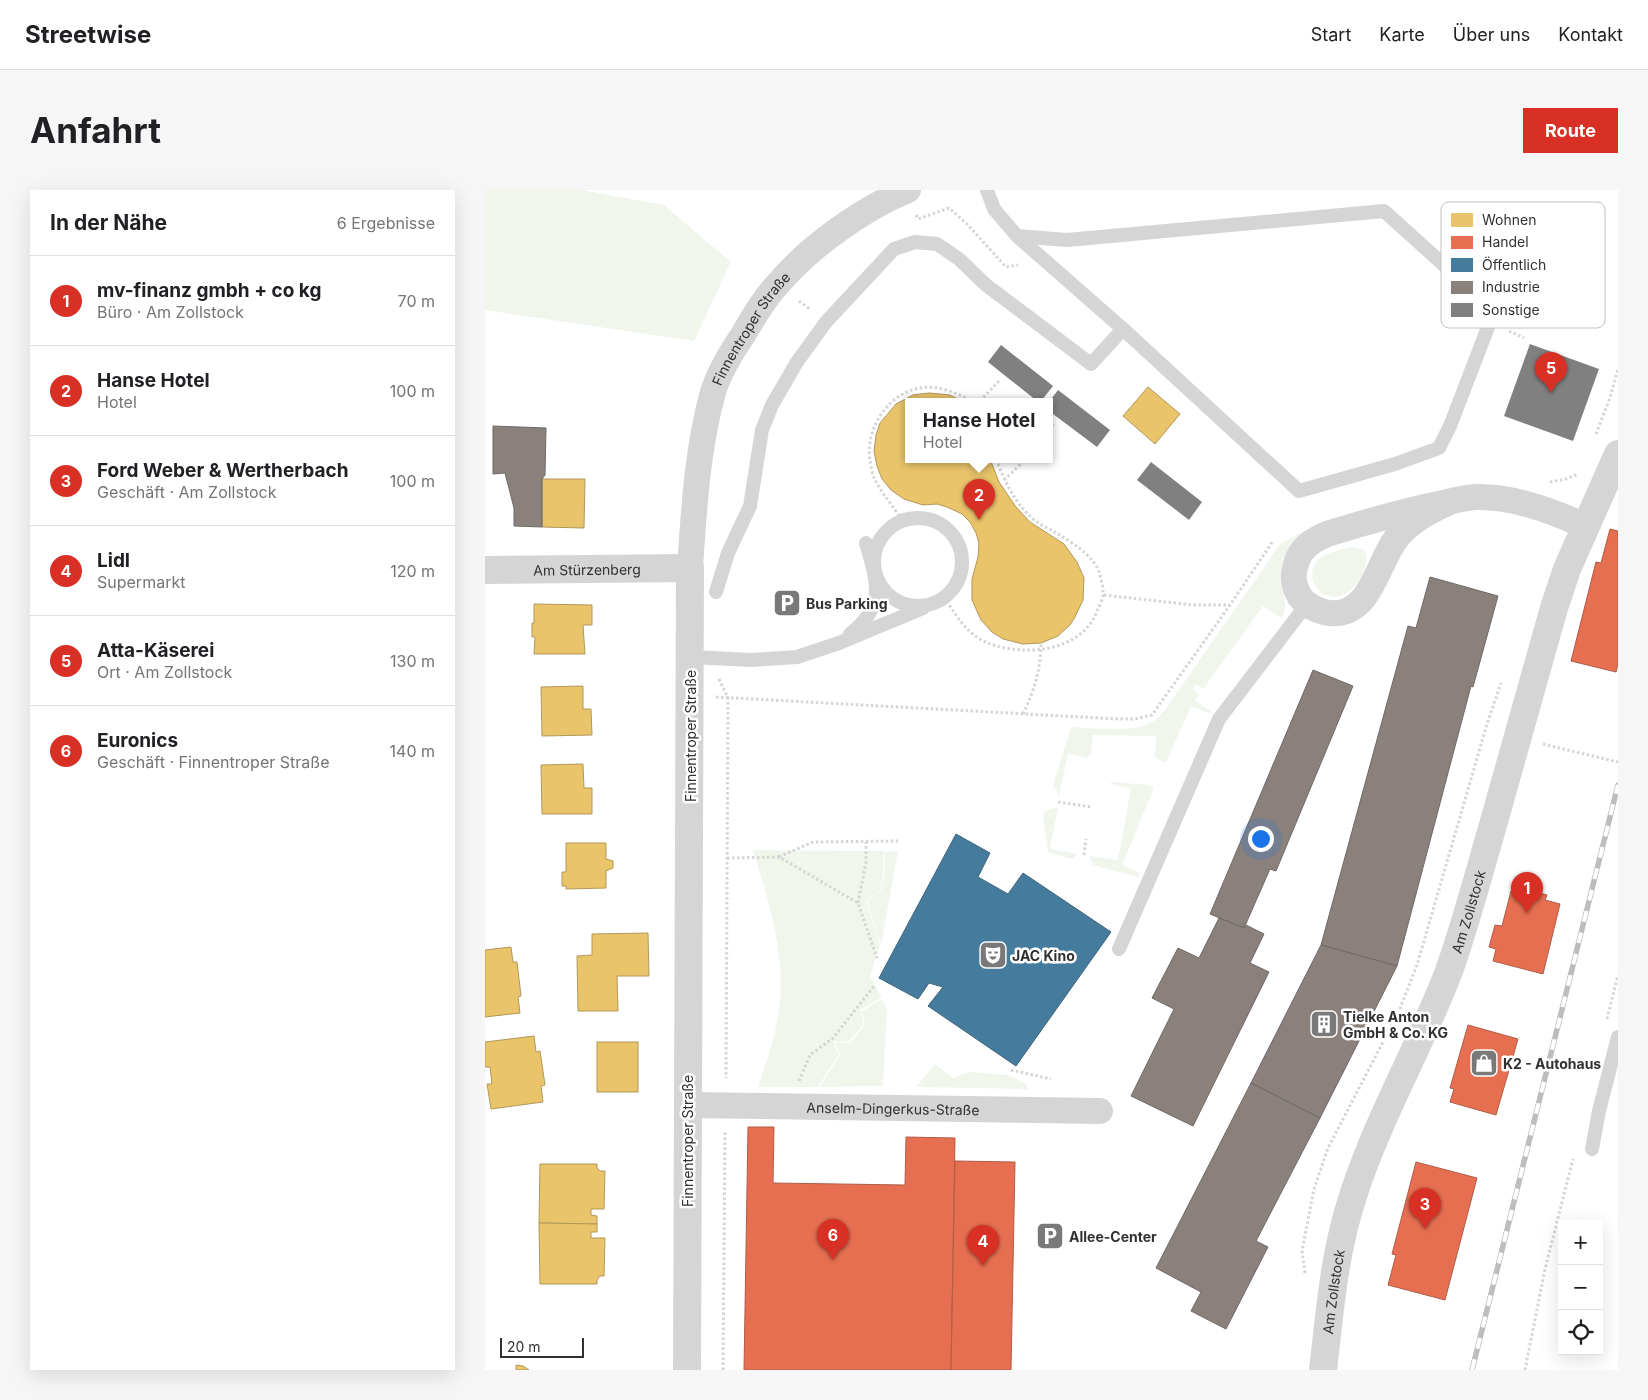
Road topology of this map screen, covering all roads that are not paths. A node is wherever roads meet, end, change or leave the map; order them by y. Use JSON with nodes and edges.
{"nodes":[{"id":1,"x":987,"y":190,"type":"edge"},
{"id":2,"x":910,"y":200,"type":"edge"},
{"id":3,"x":1017,"y":236,"type":"junction"},
{"id":4,"x":1441,"y":262,"type":"edge"},
{"id":5,"x":1488,"y":328,"type":"edge"},
{"id":6,"x":1123,"y":329,"type":"junction"},
{"id":7,"x":1618,"y":454,"type":"edge"},
{"id":8,"x":1455,"y":500,"type":"junction"},
{"id":9,"x":1573,"y":521,"type":"junction"},
{"id":10,"x":1342,"y":530,"type":"junction"},
{"id":11,"x":866,"y":543,"type":"dead end"},
{"id":12,"x":690,"y":568,"type":"junction"},
{"id":13,"x":485,"y":570,"type":"edge"},
{"id":14,"x":876,"y":577,"type":"junction"},
{"id":15,"x":1371,"y":588,"type":"junction"},
{"id":16,"x":716,"y":592,"type":"dead end"},
{"id":17,"x":1307,"y":604,"type":"junction"},
{"id":18,"x":929,"y":605,"type":"junction"},
{"id":19,"x":839,"y":643,"type":"junction"},
{"id":20,"x":700,"y":657,"type":"junction"},
{"id":21,"x":1119,"y":949,"type":"dead end"},
{"id":22,"x":1618,"y":1037,"type":"edge"},
{"id":23,"x":687,"y":1105,"type":"junction"},
{"id":24,"x":1100,"y":1111,"type":"dead end"},
{"id":25,"x":1592,"y":1149,"type":"dead end"},
{"id":26,"x":687,"y":1370,"type":"edge"},
{"id":27,"x":1323,"y":1370,"type":"edge"}],
"edges":[{"from":1,"to":3,"type":"lane"},
{"from":2,"to":12,"type":"street","name":"Finnentroper Straße"},
{"from":3,"to":4,"type":"lane"},
{"from":3,"to":6,"type":"lane"},
{"from":5,"to":6,"type":"lane"},
{"from":6,"to":16,"type":"lane"},
{"from":7,"to":9,"type":"street","name":"Am Zollstock"},
{"from":8,"to":9,"type":"street"},
{"from":8,"to":10,"type":"street"},
{"from":8,"to":15,"type":"street"},
{"from":9,"to":27,"type":"street","name":"Am Zollstock"},
{"from":10,"to":15,"type":"street"},
{"from":10,"to":17,"type":"street"},
{"from":11,"to":14,"type":"lane"},
{"from":12,"to":13,"type":"street","name":"Am Stürzenberg"},
{"from":12,"to":20,"type":"street","name":"Finnentroper Straße"},
{"from":14,"to":18,"type":"lane"},
{"from":14,"to":18,"type":"lane"},
{"from":14,"to":19,"type":"lane"},
{"from":15,"to":17,"type":"street"},
{"from":17,"to":21,"type":"lane"},
{"from":18,"to":19,"type":"lane"},
{"from":19,"to":20,"type":"lane"},
{"from":20,"to":23,"type":"street","name":"Finnentroper Straße"},
{"from":22,"to":25,"type":"lane"},
{"from":23,"to":24,"type":"street","name":"Anselm-Dingerkus-Straße"},
{"from":23,"to":26,"type":"street","name":"Finnentroper Straße"}]}
